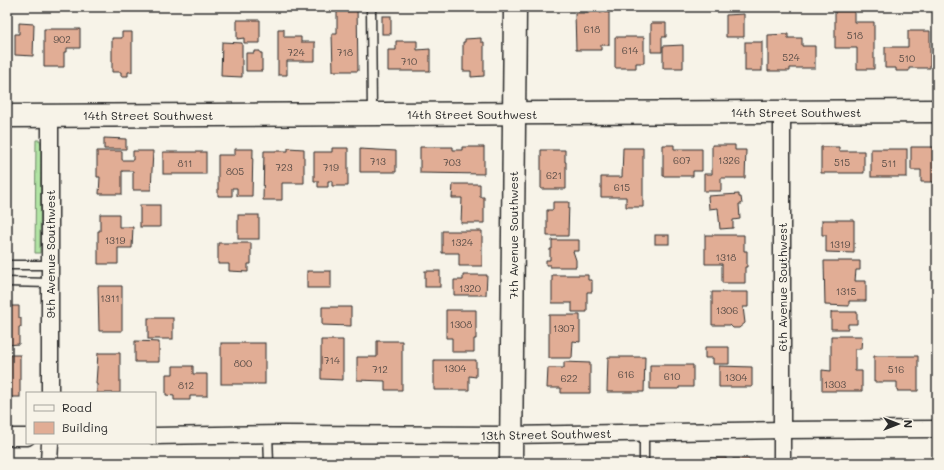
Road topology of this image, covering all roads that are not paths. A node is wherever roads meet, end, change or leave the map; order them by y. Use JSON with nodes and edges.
{"nodes":[{"id":1,"x":371,"y":7,"type":"edge"},
{"id":2,"x":515,"y":7,"type":"edge"},
{"id":3,"x":937,"y":111,"type":"edge"},
{"id":4,"x":782,"y":112,"type":"junction"},
{"id":5,"x":514,"y":113,"type":"junction"},
{"id":6,"x":372,"y":114,"type":"junction"},
{"id":7,"x":7,"y":116,"type":"edge"},
{"id":8,"x":50,"y":116,"type":"junction"},
{"id":9,"x":9,"y":265,"type":"dead end"},
{"id":10,"x":50,"y":265,"type":"junction"},
{"id":11,"x":7,"y":282,"type":"edge"},
{"id":12,"x":50,"y":283,"type":"junction"},
{"id":13,"x":50,"y":392,"type":"edge"},
{"id":14,"x":937,"y":429,"type":"edge"},
{"id":15,"x":782,"y":430,"type":"junction"},
{"id":16,"x":644,"y":432,"type":"junction"},
{"id":17,"x":268,"y":434,"type":"junction"},
{"id":18,"x":512,"y":435,"type":"junction"},
{"id":19,"x":156,"y":436,"type":"edge"},
{"id":20,"x":7,"y":437,"type":"edge"},
{"id":21,"x":26,"y":437,"type":"edge"},
{"id":22,"x":50,"y":444,"type":"edge"},
{"id":23,"x":50,"y":463,"type":"edge"},
{"id":24,"x":269,"y":463,"type":"edge"},
{"id":25,"x":512,"y":463,"type":"edge"},
{"id":26,"x":644,"y":463,"type":"edge"},
{"id":27,"x":782,"y":463,"type":"edge"}],
"edges":[{"from":1,"to":6,"type":"lane"},
{"from":2,"to":5,"type":"street","name":"7th Avenue Southwest"},
{"from":3,"to":4,"type":"street","name":"14th Street Southwest"},
{"from":4,"to":5,"type":"street","name":"14th Street Southwest"},
{"from":4,"to":15,"type":"street","name":"6th Avenue Southwest"},
{"from":5,"to":6,"type":"street","name":"14th Street Southwest"},
{"from":5,"to":18,"type":"street","name":"7th Avenue Southwest"},
{"from":6,"to":8,"type":"street","name":"14th Street Southwest"},
{"from":7,"to":8,"type":"street","name":"14th Street Southwest"},
{"from":8,"to":10,"type":"street","name":"9th Avenue Southwest"},
{"from":9,"to":10,"type":"lane"},
{"from":10,"to":12,"type":"street","name":"9th Avenue Southwest"},
{"from":11,"to":12,"type":"lane"},
{"from":12,"to":13,"type":"street","name":"9th Avenue Southwest"},
{"from":14,"to":15,"type":"street","name":"13th Street Southwest"},
{"from":15,"to":16,"type":"street","name":"13th Street Southwest"},
{"from":15,"to":27,"type":"street","name":"6th Avenue Southwest"},
{"from":16,"to":18,"type":"street","name":"13th Street Southwest"},
{"from":16,"to":26,"type":"lane"},
{"from":17,"to":18,"type":"street","name":"13th Street Southwest"},
{"from":17,"to":19,"type":"street","name":"13th Street Southwest"},
{"from":17,"to":24,"type":"lane"},
{"from":18,"to":25,"type":"street","name":"7th Avenue Southwest"},
{"from":20,"to":21,"type":"street"},
{"from":22,"to":23,"type":"street"}]}
